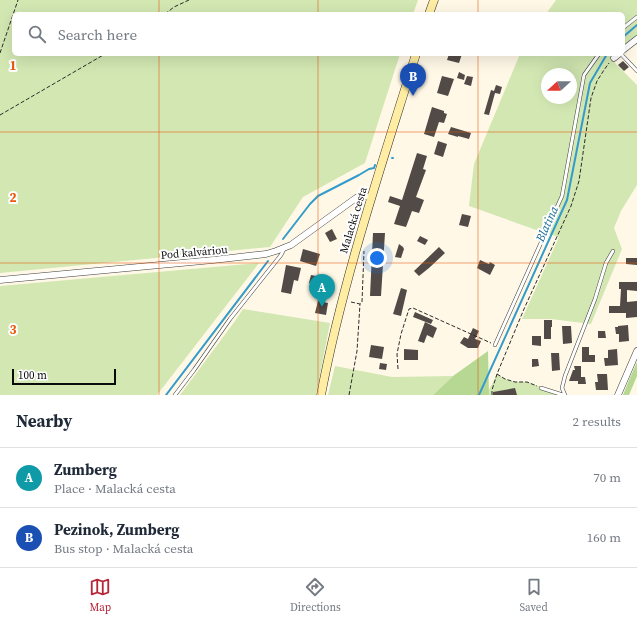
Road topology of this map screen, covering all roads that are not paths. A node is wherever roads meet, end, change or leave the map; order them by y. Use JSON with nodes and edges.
{"nodes":[{"id":1,"x":434,"y":0,"type":"edge"},
{"id":2,"x":430,"y":12,"type":"edge"},
{"id":3,"x":637,"y":17,"type":"edge"},
{"id":4,"x":625,"y":26,"type":"edge"},
{"id":5,"x":637,"y":39,"type":"edge"},
{"id":6,"x":625,"y":48,"type":"edge"},
{"id":7,"x":415,"y":56,"type":"edge"},
{"id":8,"x":598,"y":56,"type":"edge"},
{"id":9,"x":619,"y":56,"type":"edge"},
{"id":10,"x":637,"y":71,"type":"edge"},
{"id":11,"x":372,"y":197,"type":"junction"},
{"id":12,"x":284,"y":249,"type":"junction"},
{"id":13,"x":613,"y":252,"type":"dead end"},
{"id":14,"x":0,"y":280,"type":"edge"},
{"id":15,"x":495,"y":345,"type":"road end"},
{"id":16,"x":637,"y":351,"type":"edge"},
{"id":17,"x":542,"y":388,"type":"road end"},
{"id":18,"x":175,"y":395,"type":"edge"},
{"id":19,"x":321,"y":395,"type":"edge"},
{"id":20,"x":564,"y":395,"type":"edge"},
{"id":21,"x":618,"y":395,"type":"edge"}],
"edges":[{"from":1,"to":2,"type":"main road"},
{"from":3,"to":4,"type":"lane"},
{"from":5,"to":6,"type":"street"},
{"from":7,"to":11,"type":"main road","name":"Malacká cesta"},
{"from":8,"to":15,"type":"lane"},
{"from":9,"to":10,"type":"lane"},
{"from":11,"to":12,"type":"street","name":"Pod kalváriou"},
{"from":11,"to":19,"type":"main road","name":"Malacká cesta"},
{"from":12,"to":14,"type":"street","name":"Pod kalváriou"},
{"from":12,"to":18,"type":"lane"},
{"from":13,"to":20,"type":"lane"},
{"from":16,"to":21,"type":"street"},
{"from":17,"to":20,"type":"lane"}]}
